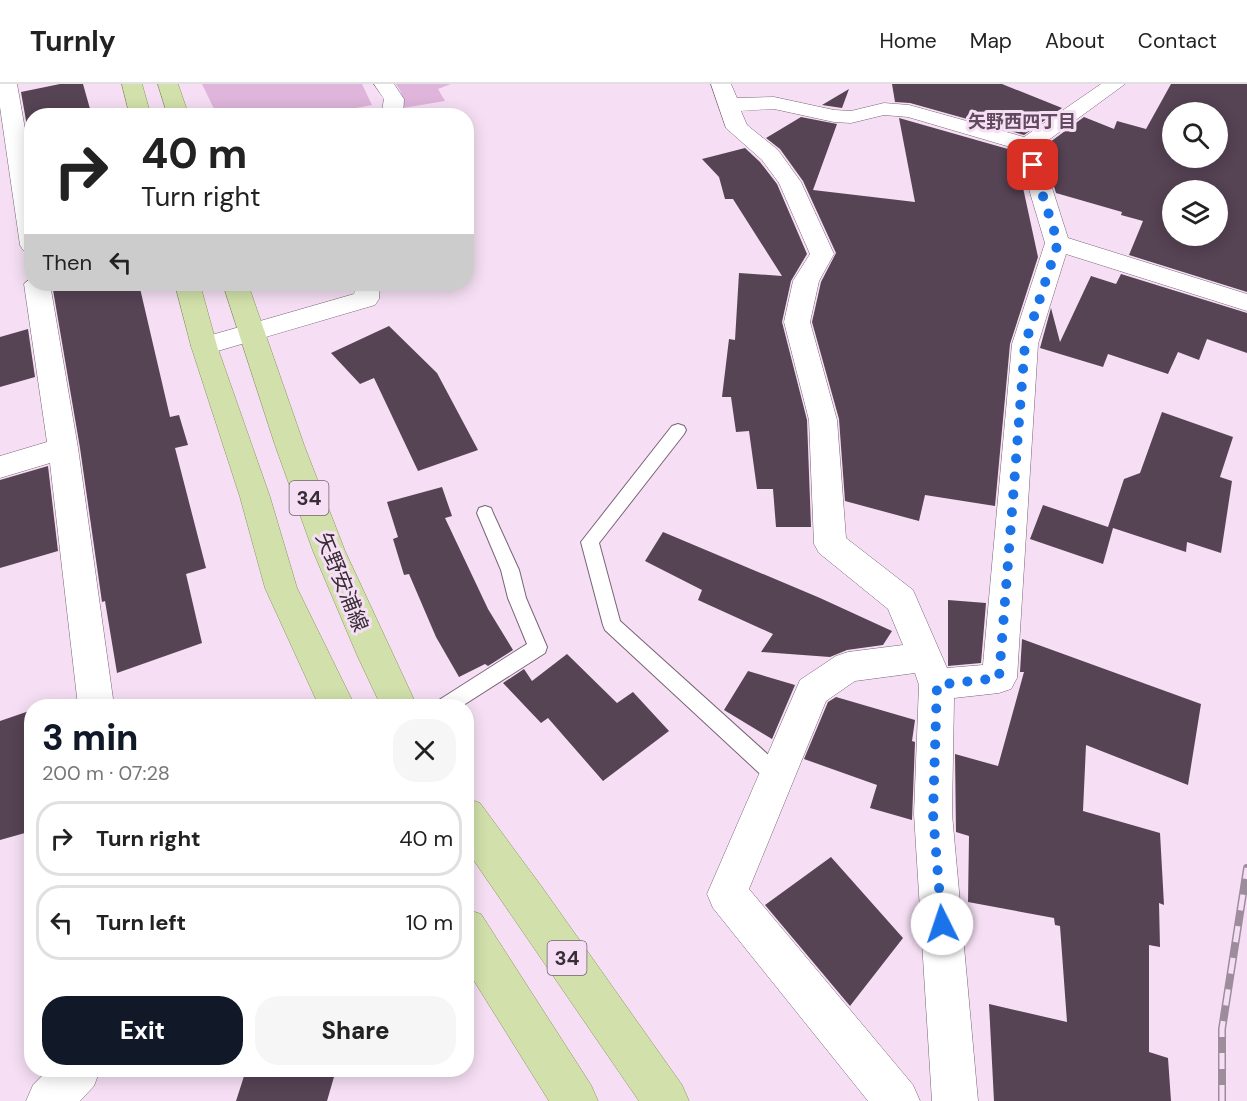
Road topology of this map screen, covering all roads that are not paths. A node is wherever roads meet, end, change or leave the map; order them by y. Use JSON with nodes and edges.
{"nodes":[{"id":1,"x":132,"y":84,"type":"edge"},
{"id":2,"x":168,"y":84,"type":"edge"},
{"id":3,"x":384,"y":84,"type":"edge"},
{"id":4,"x":1115,"y":84,"type":"edge"},
{"id":5,"x":5,"y":86,"type":"edge"},
{"id":6,"x":724,"y":95,"type":"edge"},
{"id":7,"x":139,"y":108,"type":"edge"},
{"id":8,"x":176,"y":108,"type":"edge"},
{"id":9,"x":393,"y":108,"type":"edge"},
{"id":10,"x":1027,"y":145,"type":"junction"},
{"id":11,"x":24,"y":198,"type":"edge"},
{"id":12,"x":1058,"y":243,"type":"junction"},
{"id":13,"x":38,"y":291,"type":"edge"},
{"id":14,"x":189,"y":291,"type":"edge"},
{"id":15,"x":237,"y":291,"type":"edge"},
{"id":16,"x":368,"y":291,"type":"edge"},
{"id":17,"x":1247,"y":303,"type":"edge"},
{"id":18,"x":251,"y":332,"type":"junction"},
{"id":19,"x":204,"y":346,"type":"junction"},
{"id":20,"x":678,"y":430,"type":"dead end"},
{"id":21,"x":63,"y":448,"type":"junction"},
{"id":22,"x":0,"y":467,"type":"edge"},
{"id":23,"x":485,"y":513,"type":"dead end"},
{"id":24,"x":931,"y":671,"type":"junction"},
{"id":25,"x":95,"y":699,"type":"edge"},
{"id":26,"x":334,"y":699,"type":"edge"},
{"id":27,"x":395,"y":699,"type":"edge"},
{"id":28,"x":457,"y":699,"type":"edge"},
{"id":29,"x":777,"y":776,"type":"junction"},
{"id":30,"x":474,"y":827,"type":"edge"},
{"id":31,"x":474,"y":942,"type":"edge"},
{"id":32,"x":71,"y":1077,"type":"edge"},
{"id":33,"x":49,"y":1101,"type":"edge"},
{"id":34,"x":575,"y":1101,"type":"edge"},
{"id":35,"x":666,"y":1101,"type":"edge"},
{"id":36,"x":897,"y":1101,"type":"edge"},
{"id":37,"x":955,"y":1101,"type":"edge"}],
"edges":[{"from":1,"to":7,"type":"main road"},
{"from":2,"to":8,"type":"main road"},
{"from":3,"to":9,"type":"street"},
{"from":4,"to":10,"type":"street"},
{"from":5,"to":11,"type":"street"},
{"from":6,"to":10,"type":"street"},
{"from":6,"to":24,"type":"street"},
{"from":10,"to":12,"type":"street"},
{"from":12,"to":17,"type":"street"},
{"from":12,"to":24,"type":"street"},
{"from":13,"to":21,"type":"street"},
{"from":14,"to":19,"type":"main road","number":"34"},
{"from":15,"to":18,"type":"main road","name":"矢野安浦線","number":"34"},
{"from":16,"to":18,"type":"street"},
{"from":18,"to":19,"type":"street"},
{"from":18,"to":27,"type":"main road","name":"矢野安浦線","number":"34"},
{"from":19,"to":26,"type":"main road","number":"34"},
{"from":20,"to":29,"type":"lane"},
{"from":21,"to":22,"type":"street"},
{"from":21,"to":25,"type":"street"},
{"from":23,"to":28,"type":"lane"},
{"from":24,"to":29,"type":"street"},
{"from":24,"to":37,"type":"street"},
{"from":29,"to":36,"type":"street"},
{"from":30,"to":35,"type":"main road","number":"34"},
{"from":31,"to":34,"type":"main road"},
{"from":32,"to":33,"type":"street"}]}
